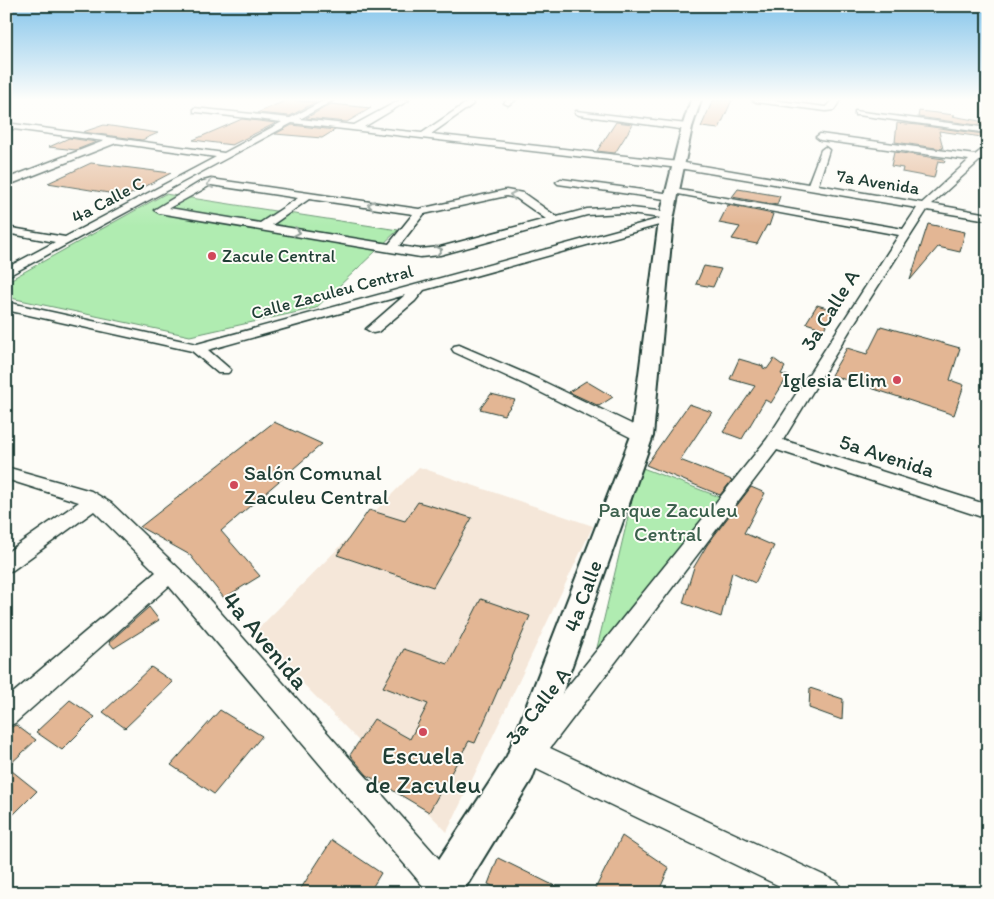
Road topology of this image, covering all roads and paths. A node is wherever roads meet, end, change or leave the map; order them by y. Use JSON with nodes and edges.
{"nodes":[{"id":1,"x":108,"y":142,"type":"edge"},
{"id":2,"x":127,"y":142,"type":"edge"},
{"id":3,"x":252,"y":142,"type":"edge"},
{"id":4,"x":474,"y":142,"type":"edge"},
{"id":5,"x":684,"y":142,"type":"edge"},
{"id":6,"x":870,"y":142,"type":"edge"},
{"id":7,"x":825,"y":150,"type":"dead end"},
{"id":8,"x":982,"y":153,"type":"edge"},
{"id":9,"x":226,"y":156,"type":"junction"},
{"id":10,"x":679,"y":166,"type":"junction"},
{"id":11,"x":561,"y":182,"type":"dead end"},
{"id":12,"x":6,"y":183,"type":"edge"},
{"id":13,"x":812,"y":188,"type":"junction"},
{"id":14,"x":307,"y":196,"type":"junction"},
{"id":15,"x":132,"y":205,"type":"junction"},
{"id":16,"x":669,"y":205,"type":"junction"},
{"id":17,"x":924,"y":206,"type":"junction"},
{"id":18,"x":159,"y":210,"type":"junction"},
{"id":19,"x":419,"y":212,"type":"junction"},
{"id":20,"x":988,"y":217,"type":"edge"},
{"id":21,"x":554,"y":220,"type":"junction"},
{"id":22,"x":264,"y":226,"type":"junction"},
{"id":23,"x":6,"y":230,"type":"edge"},
{"id":24,"x":906,"y":234,"type":"junction"},
{"id":25,"x":67,"y":241,"type":"junction"},
{"id":26,"x":391,"y":249,"type":"junction"},
{"id":27,"x":6,"y":273,"type":"edge"},
{"id":28,"x":420,"y":287,"type":"junction"},
{"id":29,"x":6,"y":306,"type":"edge"},
{"id":30,"x":373,"y":328,"type":"dead end"},
{"id":31,"x":197,"y":348,"type":"junction"},
{"id":32,"x":459,"y":349,"type":"dead end"},
{"id":33,"x":223,"y":370,"type":"dead end"},
{"id":34,"x":642,"y":436,"type":"junction"},
{"id":35,"x":773,"y":443,"type":"junction"},
{"id":36,"x":6,"y":473,"type":"edge"},
{"id":37,"x":93,"y":502,"type":"junction"},
{"id":38,"x":988,"y":512,"type":"edge"},
{"id":39,"x":6,"y":564,"type":"edge"},
{"id":40,"x":169,"y":573,"type":"junction"},
{"id":41,"x":6,"y":715,"type":"edge"},
{"id":42,"x":525,"y":760,"type":"junction"},
{"id":43,"x":444,"y":891,"type":"edge"},
{"id":44,"x":827,"y":893,"type":"edge"}],
"edges":[{"from":1,"to":12,"type":"street"},
{"from":2,"to":9,"type":"street"},
{"from":3,"to":9,"type":"street","name":"4a Calle C"},
{"from":4,"to":10,"type":"street","name":"7a Avenida"},
{"from":5,"to":10,"type":"street","name":"4a Calle"},
{"from":6,"to":8,"type":"street"},
{"from":7,"to":13,"type":"street"},
{"from":8,"to":17,"type":"street","name":"3a Calle A"},
{"from":9,"to":15,"type":"street","name":"4a Calle C"},
{"from":10,"to":13,"type":"street","name":"7a Avenida"},
{"from":10,"to":16,"type":"street","name":"4a Calle"},
{"from":11,"to":16,"type":"street"},
{"from":13,"to":17,"type":"street","name":"7a Avenida"},
{"from":14,"to":18,"type":"street","one_way":true},
{"from":19,"to":14,"type":"street","one_way":true},
{"from":14,"to":22,"type":"street"},
{"from":15,"to":18,"type":"street"},
{"from":15,"to":25,"type":"street","name":"4a Calle C"},
{"from":16,"to":21,"type":"street"},
{"from":16,"to":24,"type":"street"},
{"from":16,"to":28,"type":"street","name":"Calle Zaculeu Central"},
{"from":16,"to":34,"type":"street","name":"4a Calle"},
{"from":17,"to":20,"type":"street","name":"7a Avenida"},
{"from":17,"to":24,"type":"street","name":"3a Calle A"},
{"from":18,"to":22,"type":"street"},
{"from":21,"to":19,"type":"street","one_way":true},
{"from":19,"to":26,"type":"street"},
{"from":26,"to":21,"type":"street","one_way":true},
{"from":22,"to":26,"type":"street","one_way":true},
{"from":23,"to":25,"type":"street"},
{"from":24,"to":35,"type":"street","name":"3a Calle A"},
{"from":25,"to":27,"type":"street","name":"4a Calle C"},
{"from":28,"to":30,"type":"street"},
{"from":28,"to":31,"type":"street","name":"Calle Zaculeu Central"},
{"from":29,"to":31,"type":"street","name":"Calle Zaculeu Central"},
{"from":31,"to":33,"type":"street"},
{"from":32,"to":34,"type":"street"},
{"from":34,"to":42,"type":"street","name":"4a Calle"},
{"from":35,"to":38,"type":"street","name":"5a Avenida"},
{"from":35,"to":42,"type":"street","name":"3a Calle A"},
{"from":36,"to":37,"type":"street","name":"4a Avenida"},
{"from":37,"to":39,"type":"street"},
{"from":37,"to":40,"type":"street","name":"4a Avenida"},
{"from":40,"to":41,"type":"street"},
{"from":40,"to":43,"type":"street","name":"4a Avenida"},
{"from":42,"to":43,"type":"street","name":"4a Calle"},
{"from":42,"to":44,"type":"street"}]}
